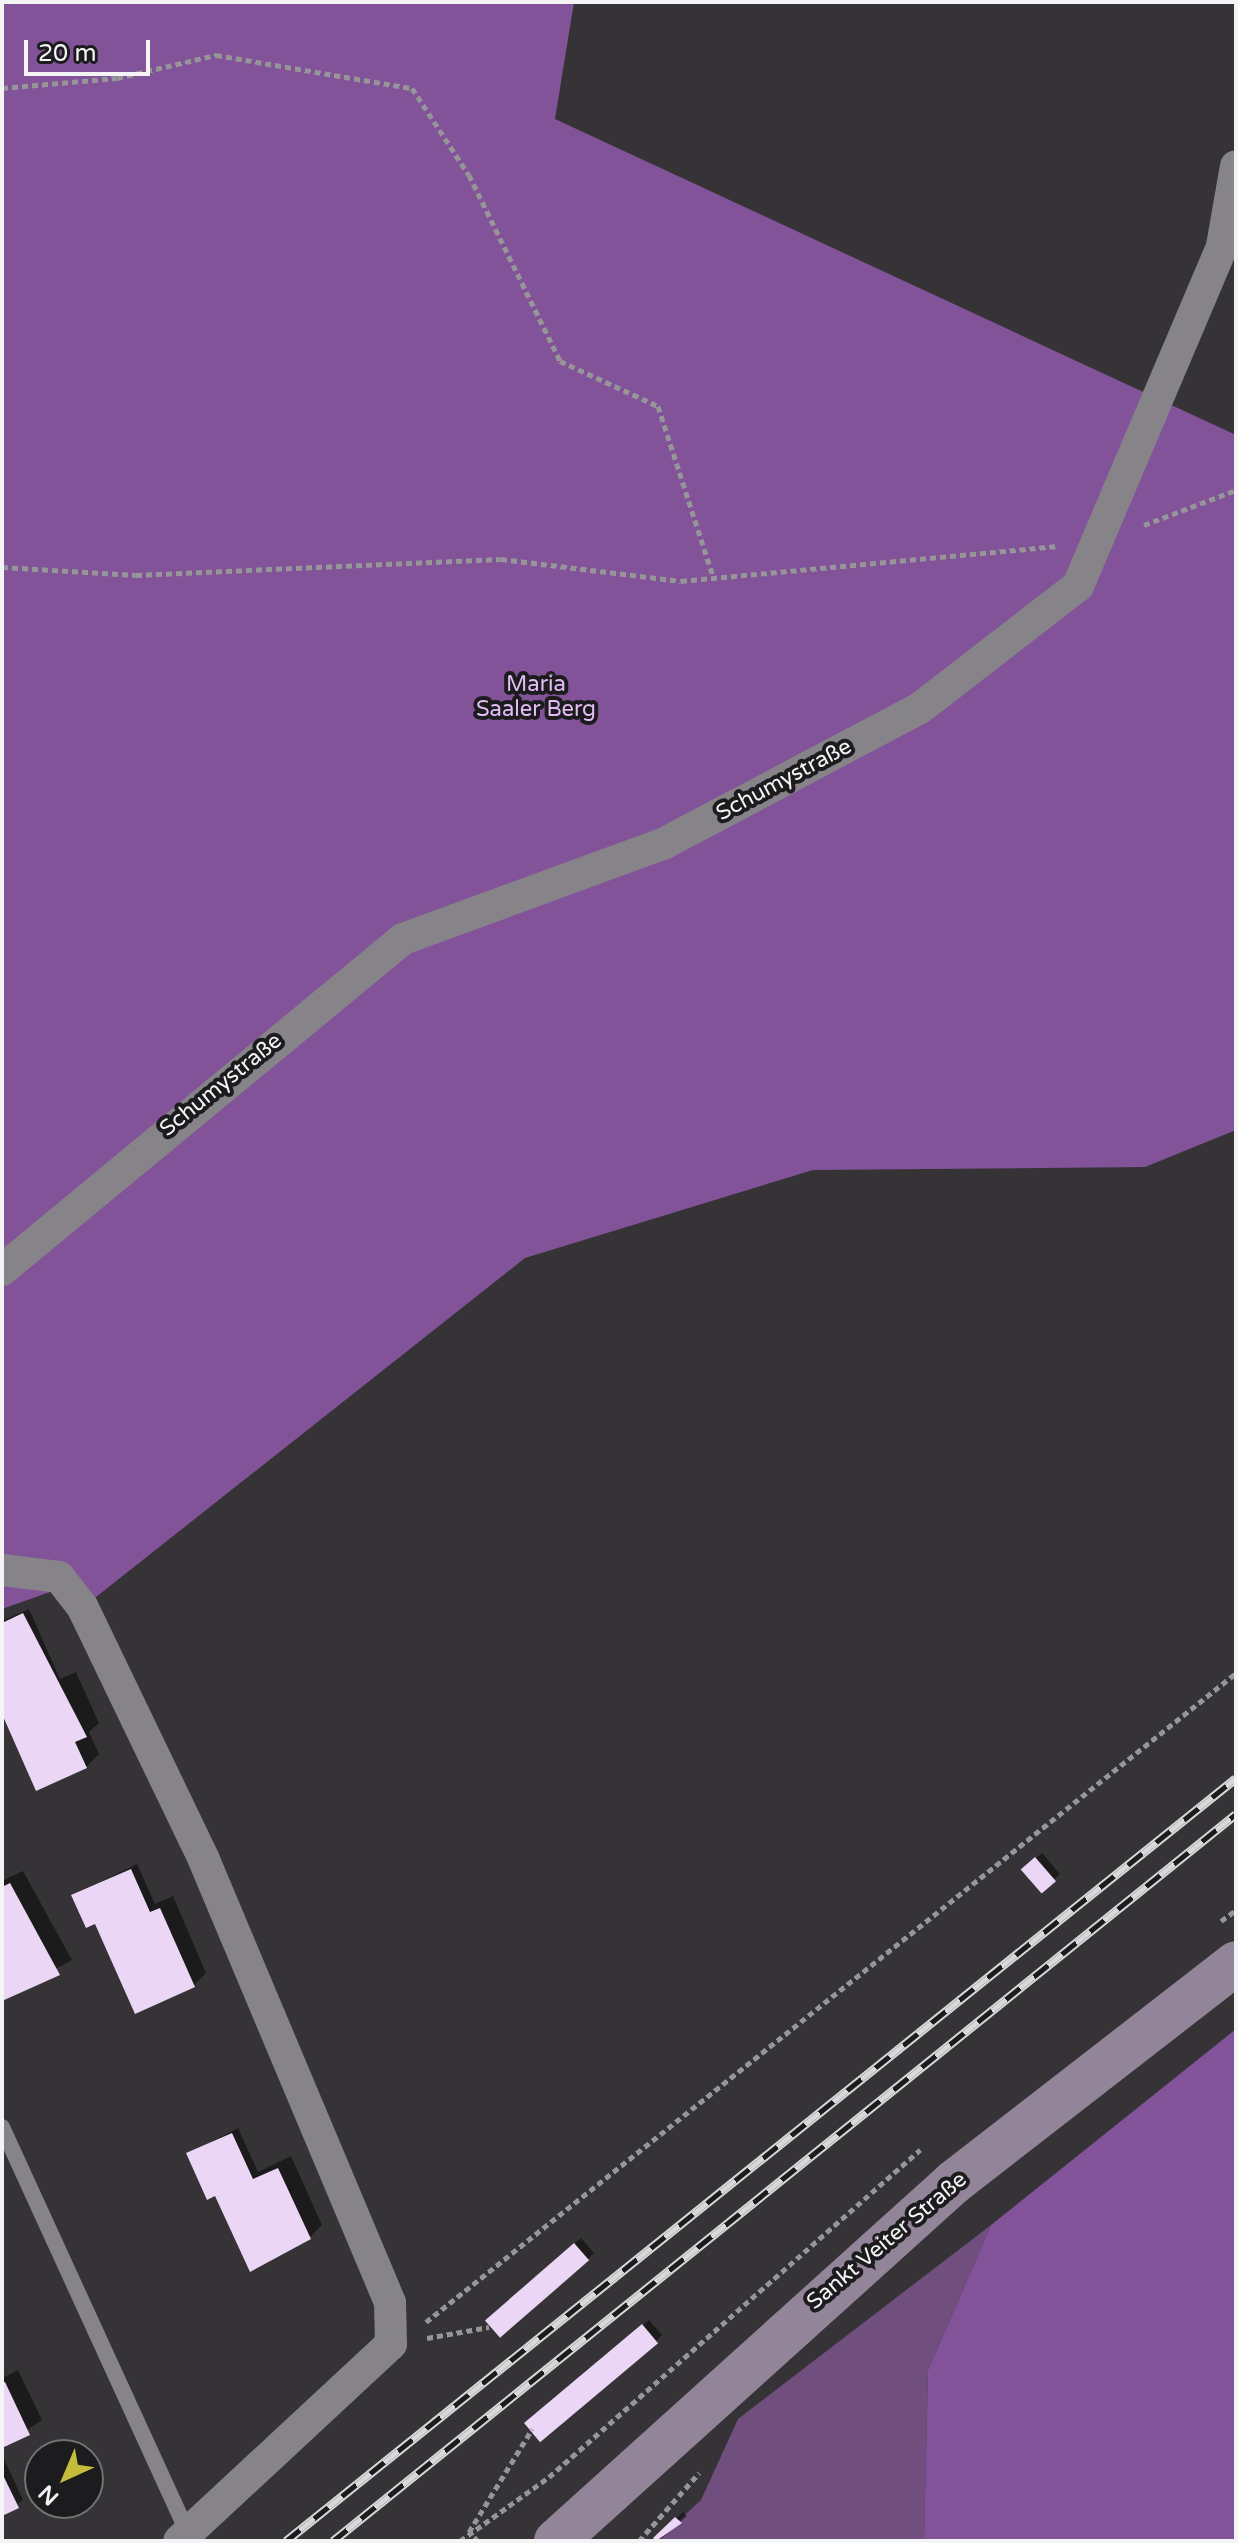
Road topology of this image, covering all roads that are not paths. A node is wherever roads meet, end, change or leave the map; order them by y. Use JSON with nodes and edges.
{"nodes":[{"id":1,"x":1236,"y":166,"type":"edge"},
{"id":2,"x":2,"y":1270,"type":"edge"},
{"id":3,"x":2,"y":1570,"type":"edge"},
{"id":4,"x":1236,"y":1963,"type":"edge"},
{"id":5,"x":2,"y":2127,"type":"edge"},
{"id":6,"x":183,"y":2537,"type":"edge"},
{"id":7,"x":556,"y":2541,"type":"edge"}],
"edges":[{"from":1,"to":2,"type":"street","name":"Schumystraße"},
{"from":3,"to":6,"type":"street"},
{"from":4,"to":7,"type":"main road","name":"Sankt Veiter Straße"},
{"from":5,"to":6,"type":"lane"}]}
